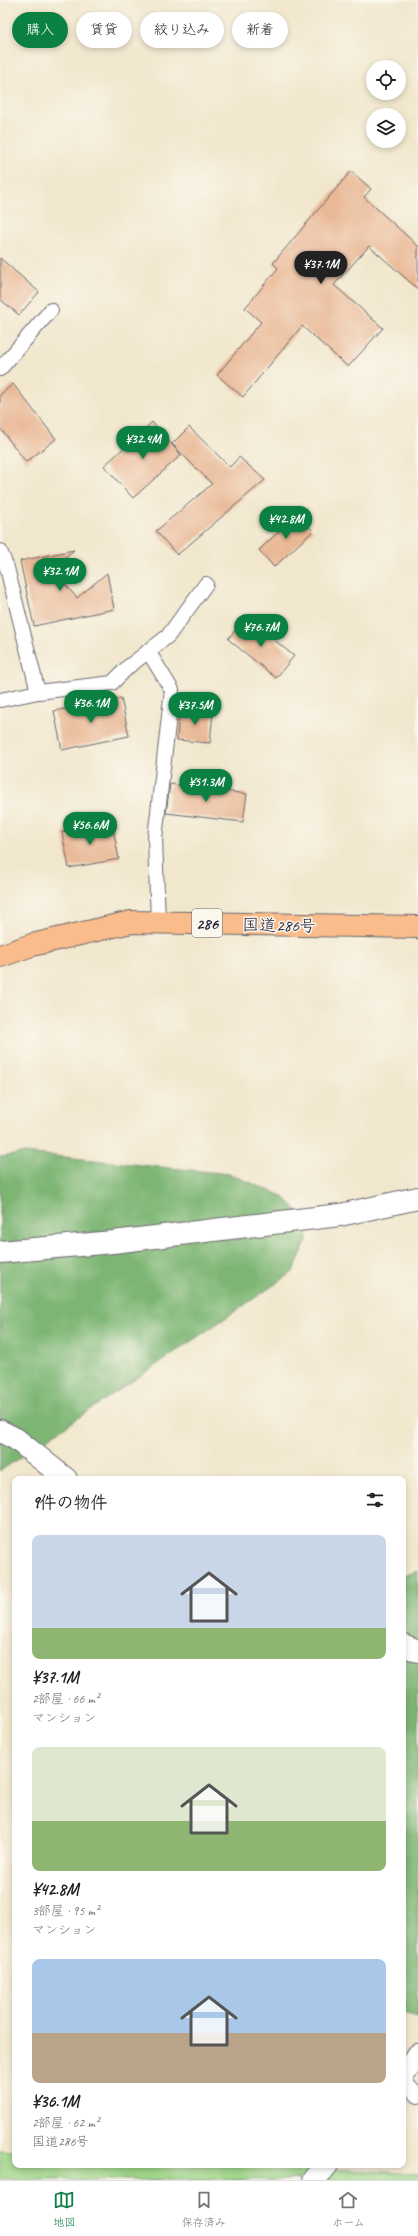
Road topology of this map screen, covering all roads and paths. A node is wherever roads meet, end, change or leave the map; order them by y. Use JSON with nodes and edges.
{"nodes":[{"id":1,"x":50,"y":310,"type":"dead end"},
{"id":2,"x":0,"y":369,"type":"edge"},
{"id":3,"x":0,"y":551,"type":"edge"},
{"id":4,"x":206,"y":584,"type":"dead end"},
{"id":5,"x":148,"y":651,"type":"junction"},
{"id":6,"x":38,"y":692,"type":"junction"},
{"id":7,"x":0,"y":700,"type":"edge"},
{"id":8,"x":158,"y":923,"type":"junction"},
{"id":9,"x":418,"y":927,"type":"edge"},
{"id":10,"x":0,"y":955,"type":"edge"},
{"id":11,"x":418,"y":1198,"type":"edge"},
{"id":12,"x":0,"y":1252,"type":"edge"},
{"id":13,"x":0,"y":1431,"type":"edge"},
{"id":14,"x":62,"y":1476,"type":"edge"},
{"id":15,"x":406,"y":1646,"type":"edge"},
{"id":16,"x":418,"y":1651,"type":"edge"},
{"id":17,"x":418,"y":2055,"type":"edge"},
{"id":18,"x":406,"y":2071,"type":"edge"},
{"id":19,"x":406,"y":2083,"type":"edge"},
{"id":20,"x":418,"y":2096,"type":"edge"},
{"id":21,"x":324,"y":2168,"type":"edge"},
{"id":22,"x":314,"y":2180,"type":"edge"}],
"edges":[{"from":1,"to":2,"type":"lane"},
{"from":3,"to":6,"type":"lane"},
{"from":4,"to":5,"type":"lane"},
{"from":5,"to":6,"type":"lane"},
{"from":5,"to":8,"type":"lane"},
{"from":6,"to":7,"type":"lane"},
{"from":8,"to":9,"type":"highway","name":"国道286号","number":"286"},
{"from":8,"to":10,"type":"highway","name":"国道286号","number":"286"},
{"from":11,"to":12,"type":"street"},
{"from":13,"to":14,"type":"street"},
{"from":15,"to":16,"type":"street"},
{"from":17,"to":18,"type":"street"},
{"from":19,"to":20,"type":"lane"},
{"from":21,"to":22,"type":"street"}]}
